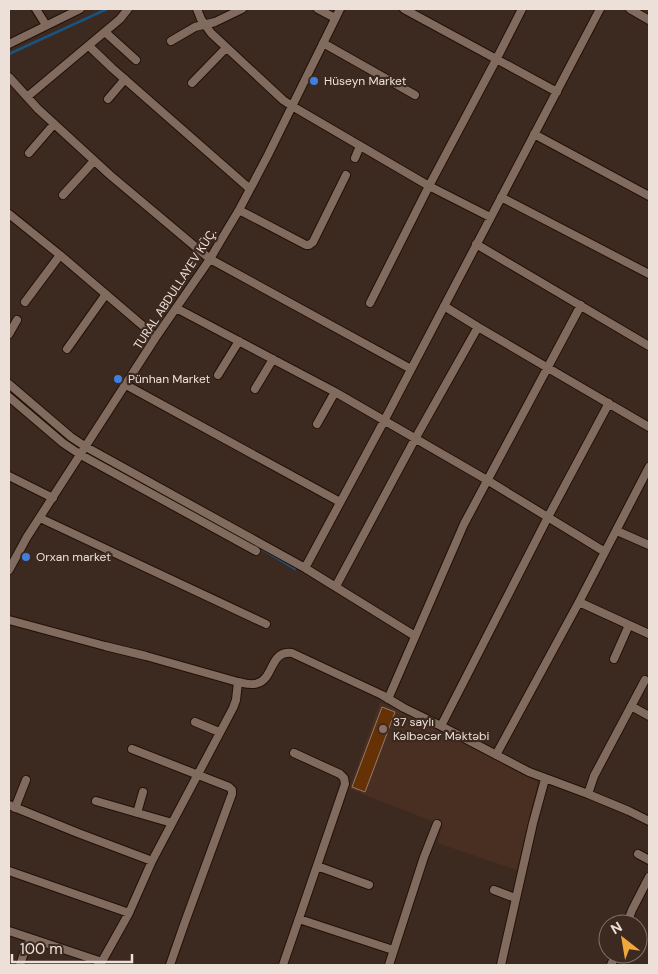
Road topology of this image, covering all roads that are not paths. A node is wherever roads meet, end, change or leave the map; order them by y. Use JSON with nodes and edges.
{"nodes":[{"id":1,"x":36,"y":9,"type":"edge"},
{"id":2,"x":80,"y":9,"type":"edge"},
{"id":3,"x":128,"y":9,"type":"edge"},
{"id":4,"x":197,"y":9,"type":"edge"},
{"id":5,"x":242,"y":9,"type":"edge"},
{"id":6,"x":318,"y":9,"type":"edge"},
{"id":7,"x":340,"y":9,"type":"edge"},
{"id":8,"x":404,"y":9,"type":"edge"},
{"id":9,"x":522,"y":9,"type":"edge"},
{"id":10,"x":600,"y":9,"type":"edge"},
{"id":11,"x":630,"y":9,"type":"edge"},
{"id":12,"x":335,"y":18,"type":"junction"},
{"id":13,"x":649,"y":20,"type":"edge"},
{"id":14,"x":46,"y":25,"type":"junction"},
{"id":15,"x":205,"y":25,"type":"junction"},
{"id":16,"x":105,"y":32,"type":"junction"},
{"id":17,"x":171,"y":41,"type":"dead end"},
{"id":18,"x":323,"y":43,"type":"junction"},
{"id":19,"x":9,"y":44,"type":"edge"},
{"id":20,"x":89,"y":46,"type":"junction"},
{"id":21,"x":226,"y":48,"type":"junction"},
{"id":22,"x":497,"y":58,"type":"junction"},
{"id":23,"x":136,"y":60,"type":"dead end"},
{"id":24,"x":9,"y":77,"type":"edge"},
{"id":25,"x":125,"y":79,"type":"junction"},
{"id":26,"x":192,"y":83,"type":"dead end"},
{"id":27,"x":557,"y":92,"type":"junction"},
{"id":28,"x":415,"y":95,"type":"dead end"},
{"id":29,"x":27,"y":98,"type":"junction"},
{"id":30,"x":108,"y":99,"type":"dead end"},
{"id":31,"x":292,"y":106,"type":"junction"},
{"id":32,"x":54,"y":124,"type":"junction"},
{"id":33,"x":534,"y":134,"type":"junction"},
{"id":34,"x":360,"y":146,"type":"junction"},
{"id":35,"x":29,"y":153,"type":"dead end"},
{"id":36,"x":354,"y":158,"type":"dead end"},
{"id":37,"x":94,"y":161,"type":"junction"},
{"id":38,"x":346,"y":175,"type":"dead end"},
{"id":39,"x":429,"y":186,"type":"junction"},
{"id":40,"x":250,"y":189,"type":"junction"},
{"id":41,"x":63,"y":195,"type":"dead end"},
{"id":42,"x":649,"y":196,"type":"edge"},
{"id":43,"x":501,"y":197,"type":"junction"},
{"id":44,"x":239,"y":210,"type":"junction"},
{"id":45,"x":9,"y":215,"type":"edge"},
{"id":46,"x":490,"y":217,"type":"junction"},
{"id":47,"x":476,"y":244,"type":"junction"},
{"id":48,"x":60,"y":255,"type":"junction"},
{"id":49,"x":210,"y":259,"type":"junction"},
{"id":50,"x":649,"y":274,"type":"edge"},
{"id":51,"x":106,"y":294,"type":"junction"},
{"id":52,"x":25,"y":302,"type":"dead end"},
{"id":53,"x":370,"y":303,"type":"dead end"},
{"id":54,"x":444,"y":306,"type":"junction"},
{"id":55,"x":581,"y":306,"type":"junction"},
{"id":56,"x":176,"y":308,"type":"junction"},
{"id":57,"x":17,"y":320,"type":"dead end"},
{"id":58,"x":478,"y":327,"type":"junction"},
{"id":59,"x":9,"y":334,"type":"edge"},
{"id":60,"x":156,"y":337,"type":"junction"},
{"id":61,"x":239,"y":341,"type":"junction"},
{"id":62,"x":649,"y":346,"type":"edge"},
{"id":63,"x":67,"y":349,"type":"dead end"},
{"id":64,"x":273,"y":359,"type":"junction"},
{"id":65,"x":548,"y":367,"type":"junction"},
{"id":66,"x":411,"y":368,"type":"junction"},
{"id":67,"x":218,"y":374,"type":"dead end"},
{"id":68,"x":9,"y":384,"type":"edge"},
{"id":69,"x":126,"y":385,"type":"junction"},
{"id":70,"x":255,"y":389,"type":"dead end"},
{"id":71,"x":335,"y":392,"type":"junction"},
{"id":72,"x":9,"y":397,"type":"edge"},
{"id":73,"x":609,"y":404,"type":"junction"},
{"id":74,"x":384,"y":421,"type":"junction"},
{"id":75,"x":317,"y":424,"type":"dead end"},
{"id":76,"x":649,"y":427,"type":"edge"},
{"id":77,"x":415,"y":439,"type":"junction"},
{"id":78,"x":86,"y":447,"type":"junction"},
{"id":79,"x":81,"y":455,"type":"junction"},
{"id":80,"x":649,"y":467,"type":"edge"},
{"id":81,"x":9,"y":476,"type":"edge"},
{"id":82,"x":487,"y":480,"type":"junction"},
{"id":83,"x":53,"y":498,"type":"junction"},
{"id":84,"x":340,"y":502,"type":"junction"},
{"id":85,"x":548,"y":517,"type":"junction"},
{"id":86,"x":40,"y":518,"type":"junction"},
{"id":87,"x":617,"y":531,"type":"junction"},
{"id":88,"x":649,"y":545,"type":"edge"},
{"id":89,"x":256,"y":551,"type":"dead end"},
{"id":90,"x":605,"y":552,"type":"junction"},
{"id":91,"x":9,"y":567,"type":"edge"},
{"id":92,"x":305,"y":568,"type":"junction"},
{"id":93,"x":336,"y":586,"type":"junction"},
{"id":94,"x":579,"y":602,"type":"junction"},
{"id":95,"x":9,"y":620,"type":"edge"},
{"id":96,"x":266,"y":624,"type":"dead end"},
{"id":97,"x":629,"y":625,"type":"junction"},
{"id":98,"x":649,"y":634,"type":"edge"},
{"id":99,"x":415,"y":636,"type":"junction"},
{"id":100,"x":614,"y":659,"type":"dead end"},
{"id":101,"x":645,"y":680,"type":"dead end"},
{"id":102,"x":238,"y":682,"type":"junction"},
{"id":103,"x":388,"y":699,"type":"junction"},
{"id":104,"x":631,"y":706,"type":"junction"},
{"id":105,"x":649,"y":716,"type":"edge"},
{"id":106,"x":195,"y":722,"type":"dead end"},
{"id":107,"x":441,"y":726,"type":"junction"},
{"id":108,"x":220,"y":732,"type":"junction"},
{"id":109,"x":132,"y":749,"type":"dead end"},
{"id":110,"x":294,"y":753,"type":"dead end"},
{"id":111,"x":496,"y":755,"type":"junction"},
{"id":112,"x":197,"y":776,"type":"junction"},
{"id":113,"x":545,"y":778,"type":"junction"},
{"id":114,"x":26,"y":780,"type":"dead end"},
{"id":115,"x":143,"y":792,"type":"dead end"},
{"id":116,"x":588,"y":794,"type":"junction"},
{"id":117,"x":96,"y":801,"type":"dead end"},
{"id":118,"x":12,"y":806,"type":"edge"},
{"id":119,"x":137,"y":813,"type":"junction"},
{"id":120,"x":649,"y":821,"type":"edge"},
{"id":121,"x":172,"y":823,"type":"junction"},
{"id":122,"x":437,"y":824,"type":"dead end"},
{"id":123,"x":638,"y":854,"type":"dead end"},
{"id":124,"x":649,"y":860,"type":"edge"},
{"id":125,"x":152,"y":861,"type":"junction"},
{"id":126,"x":317,"y":866,"type":"junction"},
{"id":127,"x":9,"y":871,"type":"edge"},
{"id":128,"x":649,"y":878,"type":"edge"},
{"id":129,"x":369,"y":884,"type":"dead end"},
{"id":130,"x":494,"y":890,"type":"dead end"},
{"id":131,"x":515,"y":898,"type":"junction"},
{"id":132,"x":129,"y":913,"type":"junction"},
{"id":133,"x":631,"y":914,"type":"edge"},
{"id":134,"x":299,"y":920,"type":"junction"},
{"id":135,"x":9,"y":931,"type":"edge"},
{"id":136,"x":29,"y":938,"type":"junction"},
{"id":137,"x":393,"y":950,"type":"junction"},
{"id":138,"x":101,"y":964,"type":"edge"},
{"id":139,"x":20,"y":965,"type":"edge"},
{"id":140,"x":170,"y":965,"type":"edge"},
{"id":141,"x":283,"y":965,"type":"edge"},
{"id":142,"x":388,"y":965,"type":"edge"},
{"id":143,"x":501,"y":965,"type":"edge"}],
"edges":[{"from":1,"to":14,"type":"street"},
{"from":2,"to":14,"type":"street"},
{"from":3,"to":16,"type":"street"},
{"from":4,"to":15,"type":"street"},
{"from":5,"to":15,"type":"street"},
{"from":6,"to":12,"type":"street"},
{"from":7,"to":12,"type":"street","name":"TURAL ABDULLAYEV KÜÇ."},
{"from":8,"to":22,"type":"street"},
{"from":9,"to":22,"type":"street"},
{"from":10,"to":27,"type":"street"},
{"from":11,"to":13,"type":"street"},
{"from":12,"to":18,"type":"street","name":"TURAL ABDULLAYEV KÜÇ."},
{"from":14,"to":19,"type":"street"},
{"from":15,"to":17,"type":"street"},
{"from":15,"to":21,"type":"street"},
{"from":16,"to":20,"type":"street"},
{"from":16,"to":23,"type":"street"},
{"from":18,"to":28,"type":"street"},
{"from":18,"to":31,"type":"street","name":"TURAL ABDULLAYEV KÜÇ."},
{"from":20,"to":25,"type":"street"},
{"from":20,"to":29,"type":"street"},
{"from":21,"to":26,"type":"street"},
{"from":21,"to":31,"type":"street"},
{"from":22,"to":27,"type":"street"},
{"from":22,"to":39,"type":"street"},
{"from":24,"to":29,"type":"street"},
{"from":25,"to":30,"type":"street"},
{"from":25,"to":40,"type":"street"},
{"from":27,"to":33,"type":"street"},
{"from":29,"to":32,"type":"street"},
{"from":31,"to":34,"type":"street"},
{"from":31,"to":40,"type":"street","name":"TURAL ABDULLAYEV KÜÇ."},
{"from":32,"to":35,"type":"street"},
{"from":32,"to":37,"type":"street"},
{"from":33,"to":42,"type":"street"},
{"from":33,"to":43,"type":"street"},
{"from":34,"to":36,"type":"street"},
{"from":34,"to":39,"type":"street"},
{"from":37,"to":41,"type":"street"},
{"from":37,"to":49,"type":"street"},
{"from":38,"to":44,"type":"street"},
{"from":39,"to":46,"type":"street"},
{"from":39,"to":53,"type":"street"},
{"from":40,"to":44,"type":"street","name":"TURAL ABDULLAYEV KÜÇ."},
{"from":43,"to":46,"type":"street"},
{"from":43,"to":50,"type":"street"},
{"from":44,"to":49,"type":"street","name":"TURAL ABDULLAYEV KÜÇ."},
{"from":45,"to":48,"type":"street"},
{"from":46,"to":47,"type":"street"},
{"from":47,"to":54,"type":"street"},
{"from":47,"to":55,"type":"street"},
{"from":48,"to":51,"type":"street"},
{"from":48,"to":52,"type":"street"},
{"from":49,"to":56,"type":"street","name":"TURAL ABDULLAYEV KÜÇ."},
{"from":49,"to":66,"type":"street"},
{"from":51,"to":60,"type":"street"},
{"from":51,"to":63,"type":"street"},
{"from":54,"to":58,"type":"street"},
{"from":54,"to":66,"type":"street"},
{"from":55,"to":62,"type":"street"},
{"from":55,"to":65,"type":"street"},
{"from":56,"to":60,"type":"street","name":"TURAL ABDULLAYEV KÜÇ."},
{"from":56,"to":61,"type":"street"},
{"from":57,"to":59,"type":"street"},
{"from":58,"to":65,"type":"street"},
{"from":58,"to":77,"type":"street"},
{"from":60,"to":69,"type":"street","name":"TURAL ABDULLAYEV KÜÇ."},
{"from":61,"to":64,"type":"street"},
{"from":61,"to":67,"type":"street"},
{"from":64,"to":70,"type":"street"},
{"from":64,"to":71,"type":"street"},
{"from":65,"to":73,"type":"street"},
{"from":65,"to":82,"type":"street"},
{"from":66,"to":74,"type":"street"},
{"from":68,"to":78,"type":"street"},
{"from":69,"to":78,"type":"street","name":"TURAL ABDULLAYEV KÜÇ."},
{"from":69,"to":84,"type":"street"},
{"from":71,"to":74,"type":"street"},
{"from":71,"to":75,"type":"street"},
{"from":72,"to":79,"type":"street"},
{"from":73,"to":76,"type":"street"},
{"from":73,"to":85,"type":"street"},
{"from":74,"to":77,"type":"street"},
{"from":74,"to":84,"type":"street"},
{"from":77,"to":82,"type":"street"},
{"from":77,"to":93,"type":"street"},
{"from":78,"to":79,"type":"street","name":"TURAL ABDULLAYEV KÜÇ."},
{"from":78,"to":92,"type":"street"},
{"from":79,"to":83,"type":"street","name":"TURAL ABDULLAYEV KÜÇ."},
{"from":79,"to":89,"type":"street"},
{"from":80,"to":87,"type":"street"},
{"from":81,"to":83,"type":"street"},
{"from":82,"to":85,"type":"street"},
{"from":82,"to":99,"type":"street"},
{"from":83,"to":86,"type":"street","name":"TURAL ABDULLAYEV KÜÇ."},
{"from":84,"to":92,"type":"street"},
{"from":85,"to":90,"type":"street"},
{"from":85,"to":107,"type":"street"},
{"from":86,"to":91,"type":"street","name":"TURAL ABDULLAYEV KÜÇ."},
{"from":86,"to":96,"type":"street"},
{"from":87,"to":88,"type":"street"},
{"from":87,"to":90,"type":"street"},
{"from":90,"to":94,"type":"street"},
{"from":92,"to":93,"type":"street"},
{"from":93,"to":99,"type":"street"},
{"from":94,"to":97,"type":"street"},
{"from":94,"to":111,"type":"street"},
{"from":95,"to":102,"type":"street"},
{"from":97,"to":98,"type":"street"},
{"from":97,"to":100,"type":"street"},
{"from":99,"to":103,"type":"street"},
{"from":101,"to":104,"type":"street"},
{"from":102,"to":103,"type":"street"},
{"from":102,"to":108,"type":"street"},
{"from":103,"to":107,"type":"street"},
{"from":104,"to":105,"type":"street"},
{"from":104,"to":116,"type":"street"},
{"from":106,"to":108,"type":"street"},
{"from":107,"to":111,"type":"street"},
{"from":108,"to":112,"type":"street"},
{"from":109,"to":112,"type":"street"},
{"from":110,"to":126,"type":"street"},
{"from":111,"to":113,"type":"street"},
{"from":112,"to":121,"type":"street"},
{"from":112,"to":140,"type":"street"},
{"from":113,"to":116,"type":"street"},
{"from":113,"to":131,"type":"street"},
{"from":114,"to":118,"type":"street"},
{"from":115,"to":119,"type":"street"},
{"from":116,"to":120,"type":"street"},
{"from":117,"to":119,"type":"street"},
{"from":118,"to":125,"type":"street"},
{"from":119,"to":121,"type":"street"},
{"from":121,"to":125,"type":"street"},
{"from":122,"to":137,"type":"street"},
{"from":123,"to":124,"type":"street"},
{"from":125,"to":132,"type":"street"},
{"from":126,"to":129,"type":"street"},
{"from":126,"to":134,"type":"street"},
{"from":127,"to":132,"type":"street"},
{"from":128,"to":133,"type":"street"},
{"from":130,"to":131,"type":"street"},
{"from":131,"to":143,"type":"street"},
{"from":132,"to":138,"type":"street"},
{"from":134,"to":137,"type":"street"},
{"from":134,"to":141,"type":"street"},
{"from":135,"to":136,"type":"street"},
{"from":136,"to":138,"type":"street"},
{"from":136,"to":139,"type":"street"},
{"from":137,"to":142,"type":"street"}]}
